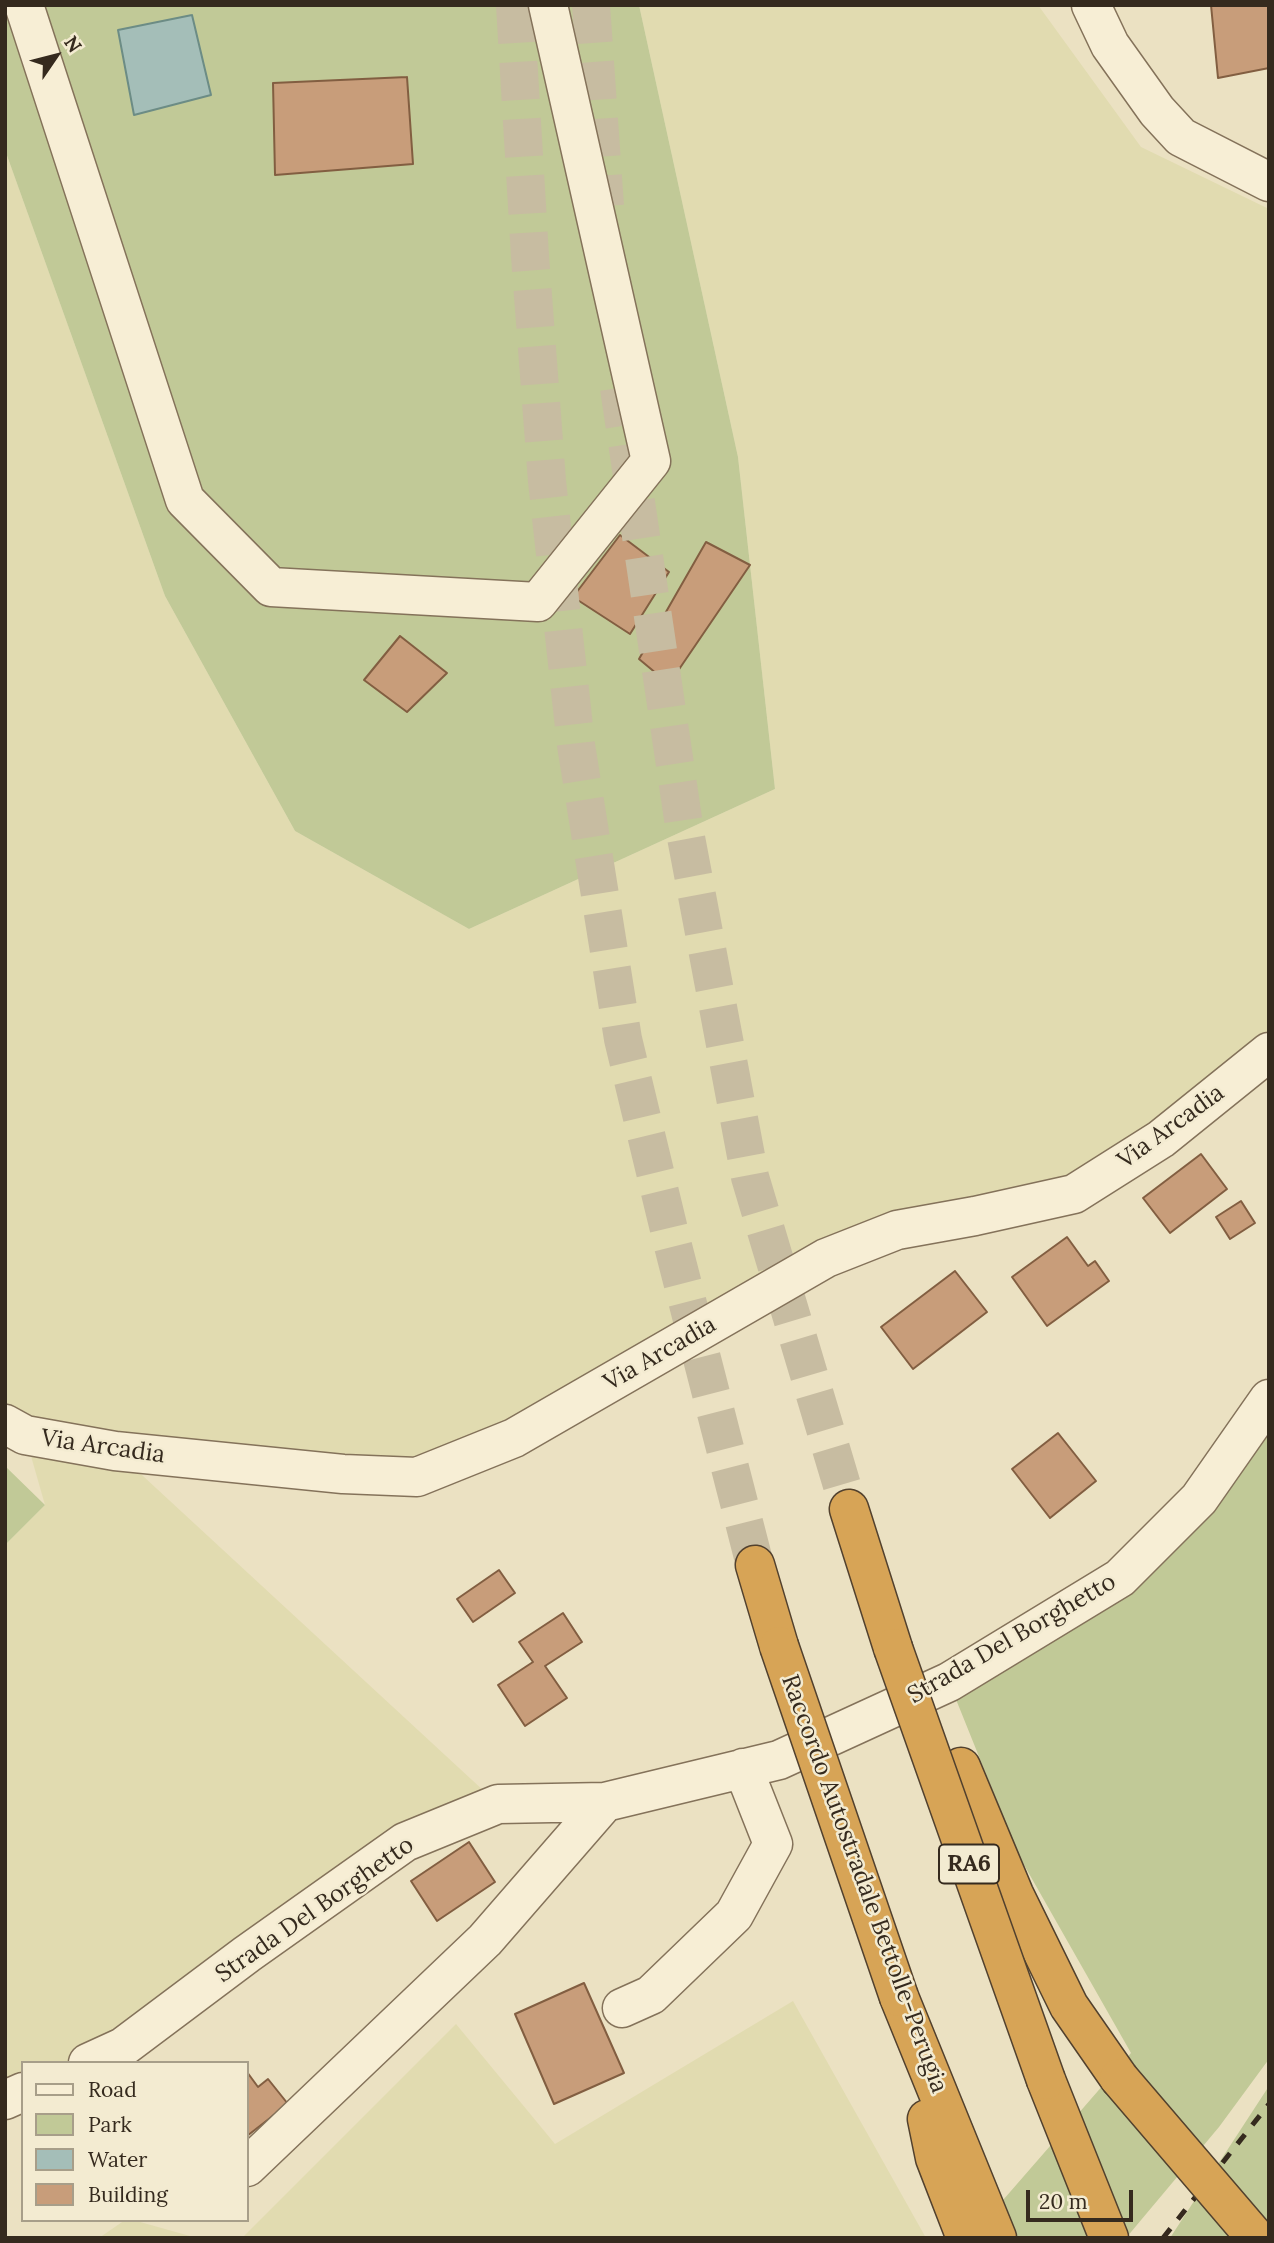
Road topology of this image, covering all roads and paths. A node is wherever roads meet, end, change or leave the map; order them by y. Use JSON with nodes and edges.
{"nodes":[{"id":1,"x":24,"y":5,"type":"edge"},
{"id":2,"x":548,"y":5,"type":"edge"},
{"id":3,"x":1091,"y":5,"type":"edge"},
{"id":4,"x":1269,"y":182,"type":"edge"},
{"id":5,"x":1269,"y":1052,"type":"edge"},
{"id":6,"x":1269,"y":1399,"type":"edge"},
{"id":7,"x":5,"y":1424,"type":"edge"},
{"id":8,"x":849,"y":1509,"type":"tunnel mouth"},
{"id":9,"x":755,"y":1565,"type":"tunnel mouth"},
{"id":10,"x":892,"y":1647,"type":"junction"},
{"id":11,"x":743,"y":1768,"type":"junction"},
{"id":12,"x":605,"y":1802,"type":"junction"},
{"id":13,"x":899,"y":1997,"type":"junction"},
{"id":14,"x":622,"y":2008,"type":"dead end"},
{"id":15,"x":125,"y":2055,"type":"edge"},
{"id":16,"x":97,"y":2061,"type":"edge"},
{"id":17,"x":21,"y":2093,"type":"edge"},
{"id":18,"x":5,"y":2100,"type":"edge"},
{"id":19,"x":248,"y":2167,"type":"edge"},
{"id":20,"x":966,"y":2238,"type":"edge"},
{"id":21,"x":997,"y":2238,"type":"edge"},
{"id":22,"x":1109,"y":2238,"type":"edge"},
{"id":23,"x":1256,"y":2238,"type":"edge"}],
"edges":[{"from":1,"to":2,"type":"street"},
{"from":3,"to":4,"type":"street"},
{"from":5,"to":7,"type":"street","name":"Via Arcadia"},
{"from":6,"to":11,"type":"street","name":"Strada Del Borghetto"},
{"from":8,"to":10,"type":"highway","number":"RA6"},
{"from":9,"to":13,"type":"highway","name":"Raccordo Autostradale Bettolle-Perugia","bridge":true},
{"from":10,"to":22,"type":"highway","number":"RA6","bridge":true},
{"from":10,"to":23,"type":"highway","bridge":true},
{"from":11,"to":12,"type":"street","name":"Strada Del Borghetto"},
{"from":11,"to":14,"type":"street"},
{"from":12,"to":15,"type":"street","name":"Strada Del Borghetto"},
{"from":12,"to":19,"type":"street"},
{"from":13,"to":20,"type":"highway"},
{"from":13,"to":21,"type":"highway","name":"Raccordo Autostradale Bettolle-Perugia"},
{"from":15,"to":16,"type":"street","name":"Strada Del Borghetto"},
{"from":17,"to":18,"type":"street"}]}
